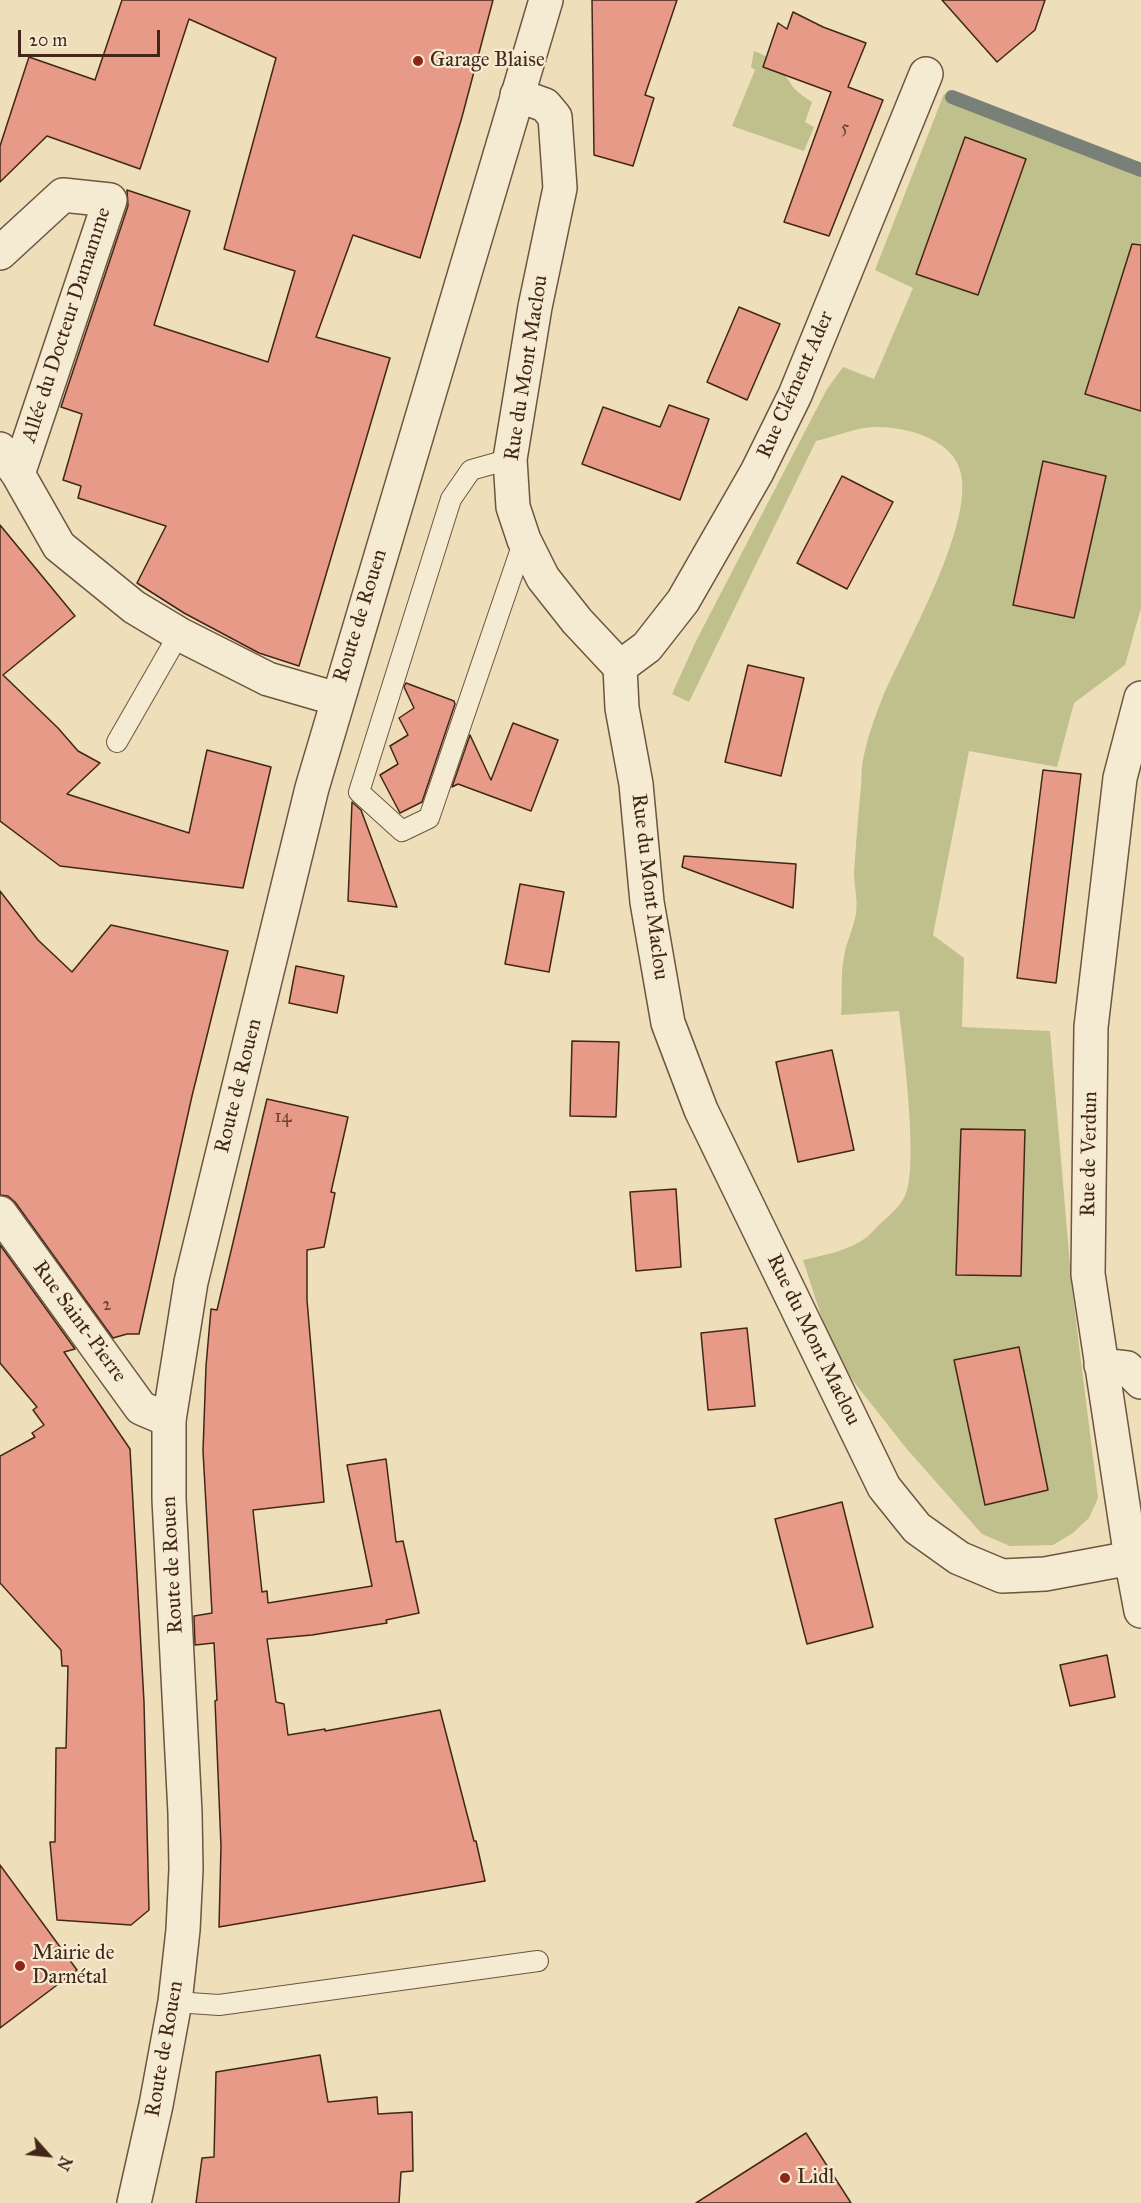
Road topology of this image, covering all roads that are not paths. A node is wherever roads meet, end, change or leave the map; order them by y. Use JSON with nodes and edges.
{"nodes":[{"id":1,"x":546,"y":0,"type":"edge"},
{"id":2,"x":926,"y":74,"type":"dead end"},
{"id":3,"x":517,"y":94,"type":"junction"},
{"id":4,"x":0,"y":253,"type":"edge"},
{"id":5,"x":510,"y":459,"type":"junction"},
{"id":6,"x":9,"y":461,"type":"edge"},
{"id":7,"x":524,"y":540,"type":"junction"},
{"id":8,"x":179,"y":634,"type":"junction"},
{"id":9,"x":620,"y":668,"type":"junction"},
{"id":10,"x":1141,"y":698,"type":"edge"},
{"id":11,"x":337,"y":699,"type":"junction"},
{"id":12,"x":117,"y":742,"type":"dead end"},
{"id":13,"x":0,"y":1213,"type":"edge"},
{"id":14,"x":1101,"y":1365,"type":"junction"},
{"id":15,"x":1141,"y":1382,"type":"edge"},
{"id":16,"x":169,"y":1420,"type":"junction"},
{"id":17,"x":1131,"y":1558,"type":"junction"},
{"id":18,"x":1141,"y":1611,"type":"edge"},
{"id":19,"x":538,"y":1961,"type":"dead end"},
{"id":20,"x":175,"y":2002,"type":"junction"},
{"id":21,"x":134,"y":2203,"type":"edge"}],
"edges":[{"from":1,"to":3,"type":"street","name":"Route de Rouen"},
{"from":2,"to":9,"type":"street","name":"Rue Clément Ader"},
{"from":3,"to":5,"type":"street","name":"Rue du Mont Maclou"},
{"from":3,"to":11,"type":"street","name":"Route de Rouen"},
{"from":4,"to":6,"type":"street","name":"Allée du Docteur Damamme"},
{"from":5,"to":7,"type":"street","name":"Rue du Mont Maclou"},
{"from":5,"to":7,"type":"lane"},
{"from":6,"to":8,"type":"street","name":"Allée du Docteur Damamme"},
{"from":7,"to":9,"type":"street","name":"Rue du Mont Maclou"},
{"from":8,"to":11,"type":"street","name":"Allée du Docteur Damamme"},
{"from":8,"to":12,"type":"lane"},
{"from":9,"to":17,"type":"street","name":"Rue du Mont Maclou"},
{"from":10,"to":14,"type":"street","name":"Rue de Verdun"},
{"from":11,"to":16,"type":"street","name":"Route de Rouen"},
{"from":13,"to":16,"type":"street","name":"Rue Saint-Pierre"},
{"from":14,"to":15,"type":"street"},
{"from":14,"to":17,"type":"street","name":"Rue de Verdun"},
{"from":16,"to":20,"type":"street","name":"Route de Rouen"},
{"from":17,"to":18,"type":"street","name":"Rue de Verdun"},
{"from":19,"to":20,"type":"lane"},
{"from":20,"to":21,"type":"street","name":"Route de Rouen"}]}
